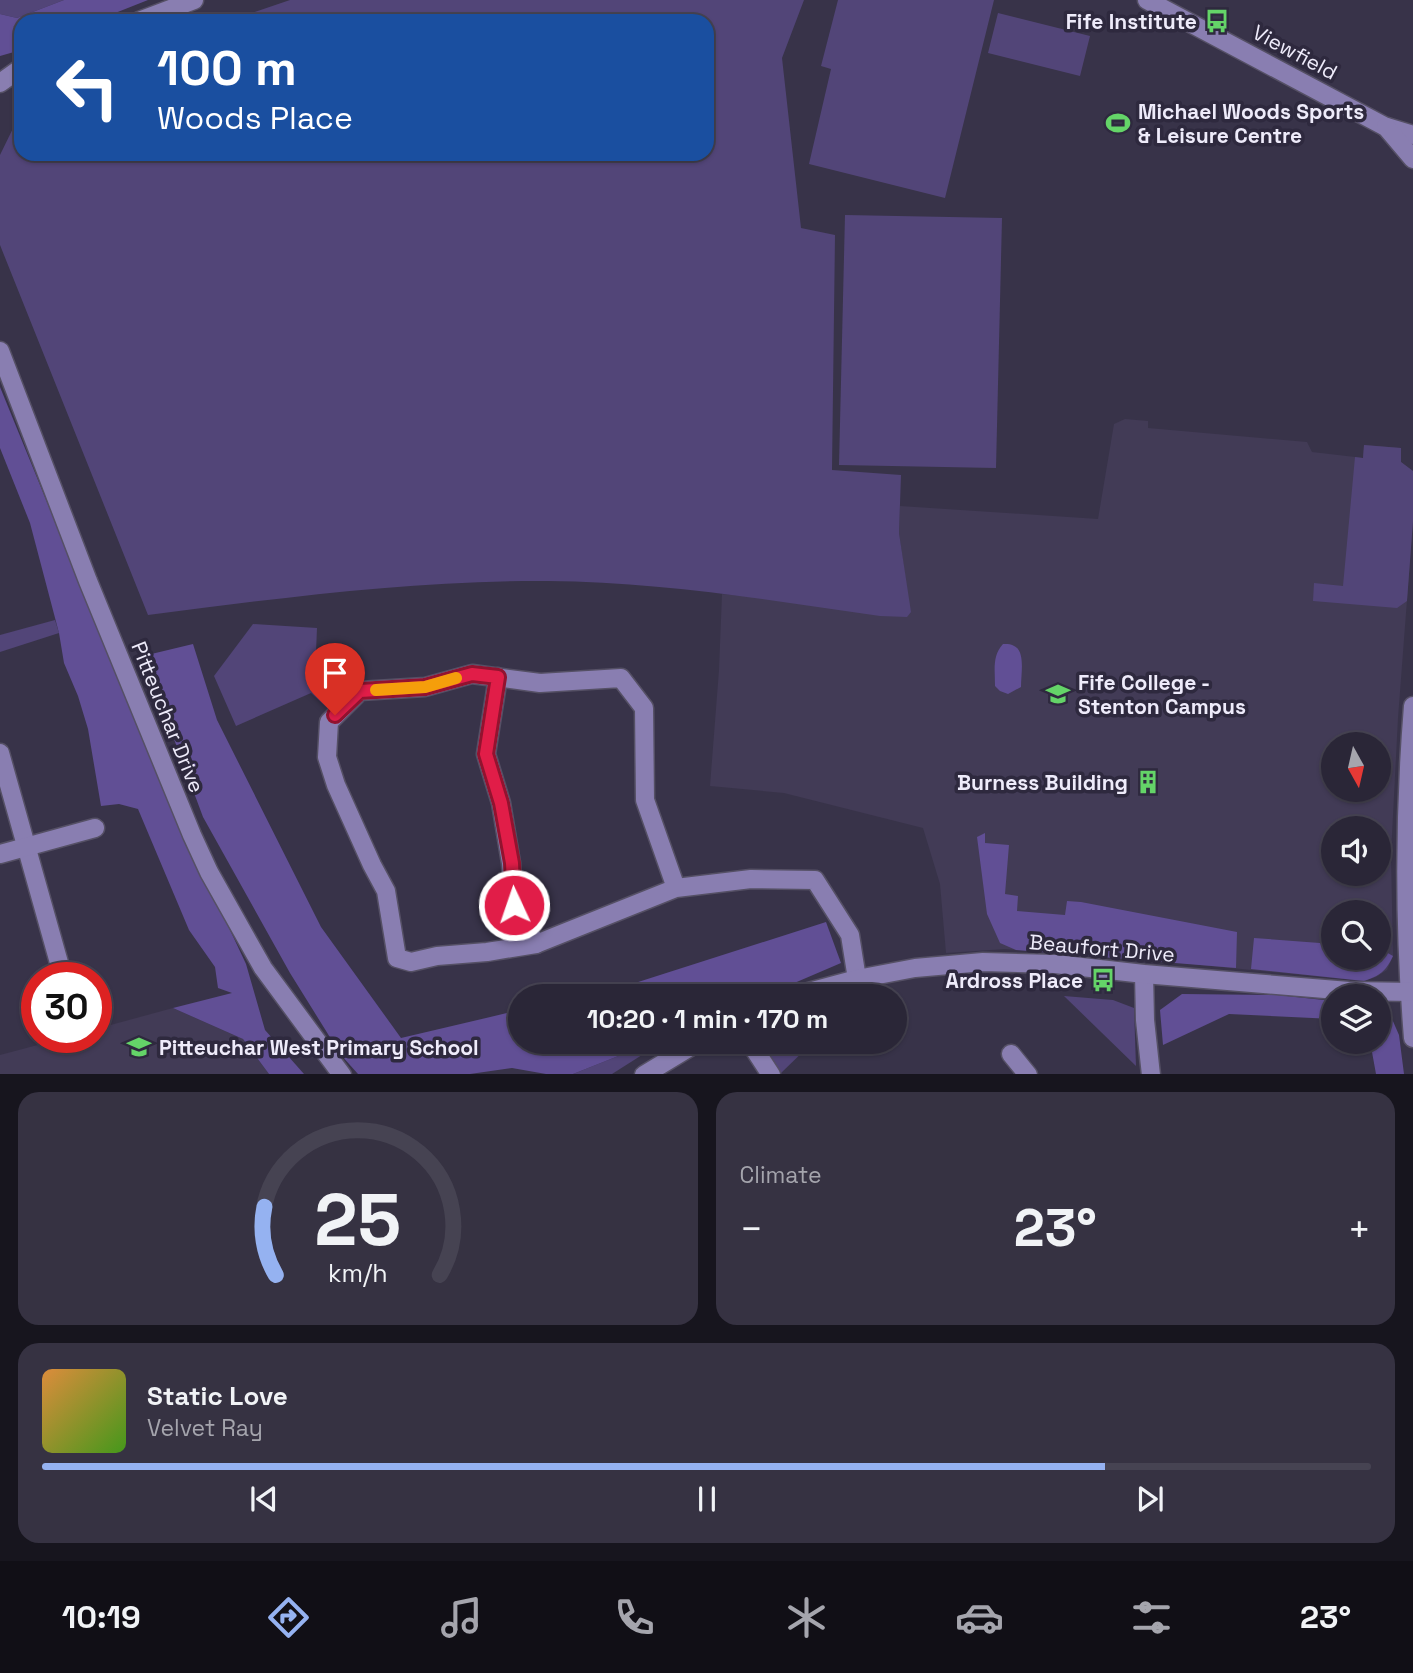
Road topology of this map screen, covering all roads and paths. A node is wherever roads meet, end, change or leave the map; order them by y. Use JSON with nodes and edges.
{"nodes":[{"id":1,"x":194,"y":0,"type":"edge"},
{"id":2,"x":1147,"y":0,"type":"edge"},
{"id":3,"x":157,"y":14,"type":"edge"},
{"id":4,"x":14,"y":72,"type":"edge"},
{"id":5,"x":0,"y":83,"type":"edge"},
{"id":6,"x":1384,"y":126,"type":"junction"},
{"id":7,"x":1413,"y":135,"type":"edge"},
{"id":8,"x":1413,"y":159,"type":"edge"},
{"id":9,"x":0,"y":351,"type":"edge"},
{"id":10,"x":498,"y":677,"type":"junction"},
{"id":11,"x":1413,"y":706,"type":"edge"},
{"id":12,"x":0,"y":753,"type":"edge"},
{"id":13,"x":95,"y":828,"type":"dead end"},
{"id":14,"x":26,"y":847,"type":"junction"},
{"id":15,"x":0,"y":854,"type":"edge"},
{"id":16,"x":676,"y":888,"type":"junction"},
{"id":17,"x":536,"y":944,"type":"junction"},
{"id":18,"x":59,"y":962,"type":"edge"},
{"id":19,"x":1144,"y":974,"type":"junction"},
{"id":20,"x":857,"y":979,"type":"junction"},
{"id":21,"x":838,"y":984,"type":"edge"},
{"id":22,"x":1411,"y":992,"type":"edge"},
{"id":23,"x":1413,"y":1038,"type":"edge"},
{"id":24,"x":678,"y":1054,"type":"edge"},
{"id":25,"x":758,"y":1054,"type":"edge"},
{"id":26,"x":1011,"y":1054,"type":"dead end"},
{"id":27,"x":342,"y":1074,"type":"edge"},
{"id":28,"x":644,"y":1074,"type":"edge"},
{"id":29,"x":771,"y":1074,"type":"edge"},
{"id":30,"x":1028,"y":1074,"type":"edge"},
{"id":31,"x":1151,"y":1074,"type":"edge"}],
"edges":[{"from":1,"to":3,"type":"street"},
{"from":2,"to":6,"type":"street","name":"Viewfield"},
{"from":4,"to":5,"type":"street"},
{"from":6,"to":7,"type":"street","name":"Viewfield"},
{"from":6,"to":8,"type":"street","name":"Viewfield"},
{"from":9,"to":27,"type":"street","name":"Pitteuchar Drive"},
{"from":10,"to":16,"type":"street"},
{"from":10,"to":17,"type":"street"},
{"from":10,"to":17,"type":"street"},
{"from":11,"to":22,"type":"street"},
{"from":12,"to":14,"type":"street"},
{"from":13,"to":14,"type":"street"},
{"from":14,"to":15,"type":"street"},
{"from":14,"to":18,"type":"street"},
{"from":16,"to":17,"type":"street"},
{"from":16,"to":20,"type":"street"},
{"from":19,"to":20,"type":"street","name":"Beaufort Drive"},
{"from":19,"to":22,"type":"street","name":"Beaufort Drive"},
{"from":19,"to":31,"type":"street"},
{"from":20,"to":21,"type":"street","name":"Beaufort Drive"},
{"from":22,"to":23,"type":"street"},
{"from":24,"to":28,"type":"street"},
{"from":25,"to":29,"type":"street"},
{"from":26,"to":30,"type":"street"}]}
